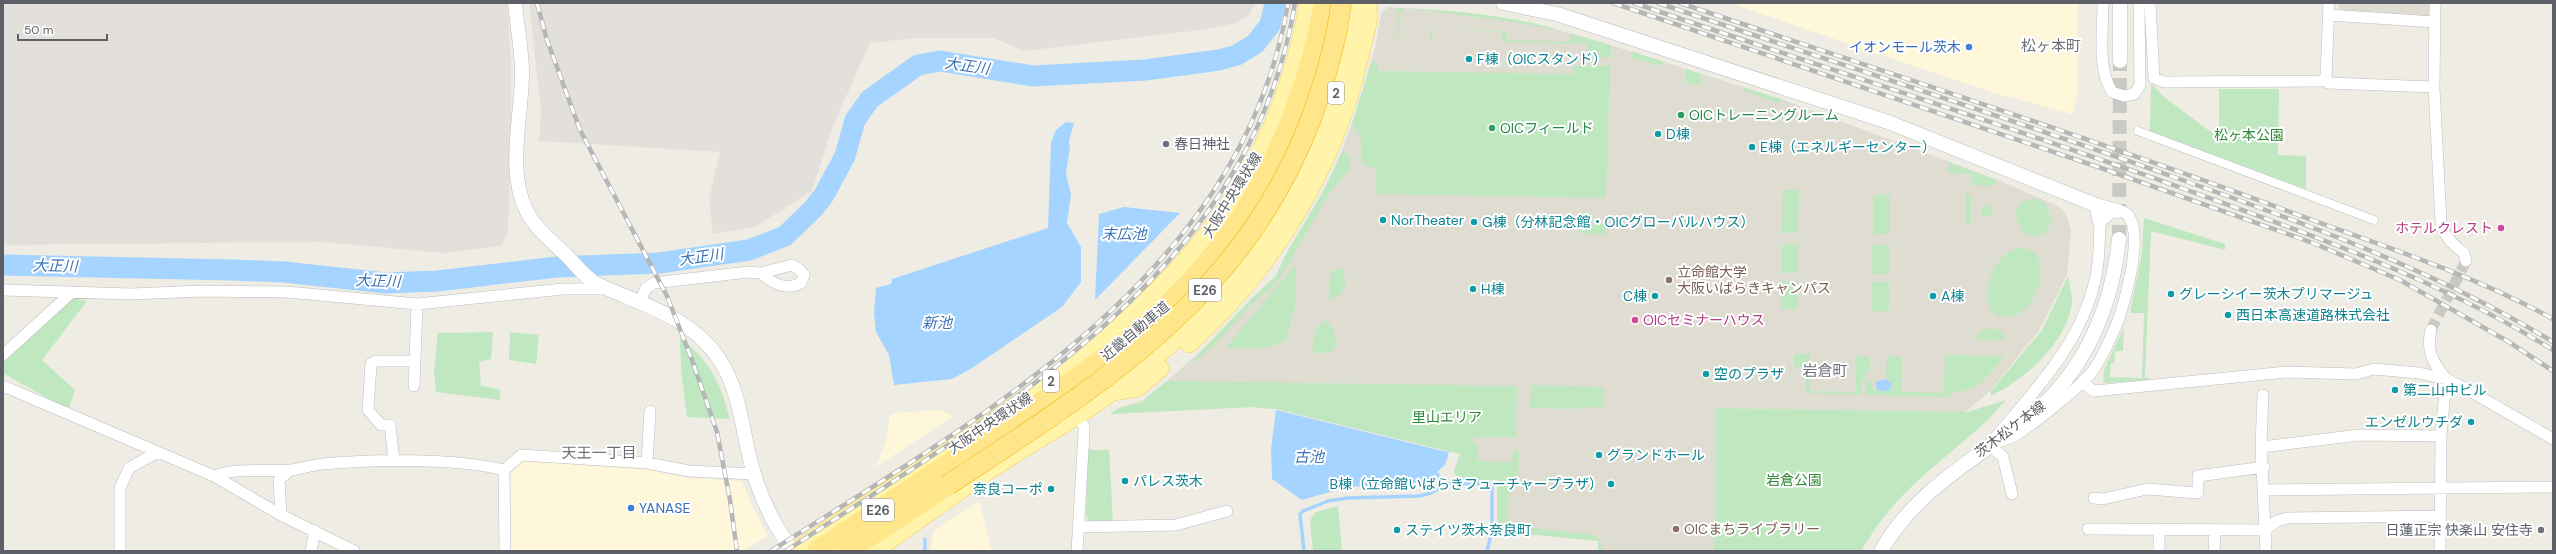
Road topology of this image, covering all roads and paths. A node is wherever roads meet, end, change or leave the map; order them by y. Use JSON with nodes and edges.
{"nodes":[{"id":1,"x":515,"y":3,"type":"edge"},
{"id":2,"x":1303,"y":3,"type":"edge"},
{"id":3,"x":1308,"y":3,"type":"edge"},
{"id":4,"x":1324,"y":3,"type":"edge"},
{"id":5,"x":1341,"y":3,"type":"edge"},
{"id":6,"x":1357,"y":3,"type":"edge"},
{"id":7,"x":1367,"y":3,"type":"edge"},
{"id":8,"x":1503,"y":3,"type":"edge"},
{"id":9,"x":2103,"y":3,"type":"edge"},
{"id":10,"x":2120,"y":3,"type":"edge"},
{"id":11,"x":2139,"y":3,"type":"edge"},
{"id":12,"x":2150,"y":3,"type":"edge"},
{"id":13,"x":2329,"y":3,"type":"edge"},
{"id":14,"x":2435,"y":3,"type":"edge"},
{"id":15,"x":2329,"y":15,"type":"junction"},
{"id":16,"x":2435,"y":22,"type":"junction"},
{"id":17,"x":2120,"y":61,"type":"tunnel mouth"},
{"id":18,"x":2326,"y":78,"type":"junction"},
{"id":19,"x":2434,"y":87,"type":"junction"},
{"id":20,"x":2138,"y":131,"type":"dead end"},
{"id":21,"x":2096,"y":205,"type":"junction"},
{"id":22,"x":2118,"y":211,"type":"junction"},
{"id":23,"x":2374,"y":220,"type":"dead end"},
{"id":24,"x":2100,"y":222,"type":"junction"},
{"id":25,"x":2119,"y":239,"type":"tunnel mouth"},
{"id":26,"x":2466,"y":261,"type":"dead end"},
{"id":27,"x":761,"y":273,"type":"dead end"},
{"id":28,"x":602,"y":287,"type":"junction"},
{"id":29,"x":3,"y":290,"type":"edge"},
{"id":30,"x":70,"y":292,"type":"junction"},
{"id":31,"x":640,"y":301,"type":"junction"},
{"id":32,"x":418,"y":304,"type":"junction"},
{"id":33,"x":1125,"y":322,"type":"junction"},
{"id":34,"x":2431,"y":330,"type":"tunnel mouth"},
{"id":35,"x":3,"y":355,"type":"edge"},
{"id":36,"x":415,"y":361,"type":"junction"},
{"id":37,"x":2446,"y":379,"type":"junction"},
{"id":38,"x":2083,"y":384,"type":"junction"},
{"id":39,"x":414,"y":386,"type":"dead end"},
{"id":40,"x":4,"y":388,"type":"edge"},
{"id":41,"x":1112,"y":392,"type":"junction"},
{"id":42,"x":2263,"y":395,"type":"dead end"},
{"id":43,"x":650,"y":410,"type":"dead end"},
{"id":44,"x":1075,"y":416,"type":"junction"},
{"id":45,"x":2441,"y":436,"type":"junction"},
{"id":46,"x":2553,"y":439,"type":"edge"},
{"id":47,"x":1989,"y":445,"type":"junction"},
{"id":48,"x":2261,"y":447,"type":"junction"},
{"id":49,"x":156,"y":453,"type":"junction"},
{"id":50,"x":394,"y":461,"type":"junction"},
{"id":51,"x":648,"y":463,"type":"junction"},
{"id":52,"x":998,"y":465,"type":"junction"},
{"id":53,"x":2264,"y":468,"type":"junction"},
{"id":54,"x":290,"y":470,"type":"junction"},
{"id":55,"x":504,"y":470,"type":"junction"},
{"id":56,"x":754,"y":474,"type":"junction"},
{"id":57,"x":214,"y":476,"type":"junction"},
{"id":58,"x":2553,"y":487,"type":"edge"},
{"id":59,"x":2440,"y":489,"type":"junction"},
{"id":60,"x":2265,"y":490,"type":"junction"},
{"id":61,"x":2012,"y":494,"type":"dead end"},
{"id":62,"x":2094,"y":498,"type":"dead end"},
{"id":63,"x":1227,"y":511,"type":"dead end"},
{"id":64,"x":281,"y":515,"type":"junction"},
{"id":65,"x":2440,"y":516,"type":"junction"},
{"id":66,"x":1078,"y":527,"type":"junction"},
{"id":67,"x":2088,"y":529,"type":"dead end"},
{"id":68,"x":2159,"y":529,"type":"junction"},
{"id":69,"x":2215,"y":530,"type":"junction"},
{"id":70,"x":2265,"y":530,"type":"junction"},
{"id":71,"x":315,"y":531,"type":"junction"},
{"id":72,"x":120,"y":551,"type":"edge"},
{"id":73,"x":311,"y":551,"type":"edge"},
{"id":74,"x":354,"y":551,"type":"edge"},
{"id":75,"x":505,"y":551,"type":"edge"},
{"id":76,"x":794,"y":551,"type":"edge"},
{"id":77,"x":817,"y":551,"type":"edge"},
{"id":78,"x":836,"y":551,"type":"edge"},
{"id":79,"x":848,"y":551,"type":"edge"},
{"id":80,"x":874,"y":551,"type":"edge"},
{"id":81,"x":1077,"y":551,"type":"edge"},
{"id":82,"x":1881,"y":551,"type":"edge"},
{"id":83,"x":2159,"y":551,"type":"edge"},
{"id":84,"x":2214,"y":551,"type":"edge"},
{"id":85,"x":2266,"y":551,"type":"edge"},
{"id":86,"x":2440,"y":551,"type":"edge"}],
"edges":[{"from":1,"to":28,"type":"street"},
{"from":2,"to":33,"type":"main road"},
{"from":3,"to":33,"type":"main road","name":"大阪中央環状線","number":"2"},
{"from":4,"to":77,"type":"highway","name":"近畿自動車道","number":"E26"},
{"from":5,"to":79,"type":"highway","name":"近畿自動車道","number":"E26","bridge":true},
{"from":6,"to":41,"type":"main road","number":"2"},
{"from":7,"to":41,"type":"main road"},
{"from":8,"to":21,"type":"street"},
{"from":9,"to":11,"type":"street"},
{"from":10,"to":17,"type":"street"},
{"from":12,"to":18,"type":"street"},
{"from":13,"to":15,"type":"street"},
{"from":14,"to":16,"type":"street"},
{"from":15,"to":16,"type":"street"},
{"from":15,"to":18,"type":"street"},
{"from":16,"to":19,"type":"street"},
{"from":18,"to":19,"type":"street"},
{"from":19,"to":26,"type":"street"},
{"from":20,"to":23,"type":"street"},
{"from":21,"to":22,"type":"street"},
{"from":21,"to":24,"type":"street"},
{"from":22,"to":24,"type":"street"},
{"from":22,"to":38,"type":"street"},
{"from":24,"to":47,"type":"street"},
{"from":25,"to":47,"type":"street","name":"茨木松ケ本線"},
{"from":27,"to":31,"type":"street"},
{"from":28,"to":31,"type":"street"},
{"from":28,"to":32,"type":"street"},
{"from":29,"to":30,"type":"street"},
{"from":30,"to":32,"type":"street"},
{"from":30,"to":35,"type":"street"},
{"from":31,"to":56,"type":"street"},
{"from":32,"to":36,"type":"street"},
{"from":33,"to":76,"type":"main road","name":"大阪中央環状線","number":"2"},
{"from":34,"to":37,"type":"street"},
{"from":36,"to":39,"type":"street"},
{"from":36,"to":50,"type":"street"},
{"from":37,"to":38,"type":"street"},
{"from":37,"to":45,"type":"street"},
{"from":37,"to":46,"type":"street"},
{"from":38,"to":47,"type":"street"},
{"from":40,"to":49,"type":"street"},
{"from":41,"to":44,"type":"main road","number":"2"},
{"from":42,"to":48,"type":"street"},
{"from":43,"to":51,"type":"street"},
{"from":44,"to":52,"type":"main road","number":"2"},
{"from":44,"to":66,"type":"street"},
{"from":45,"to":48,"type":"street"},
{"from":45,"to":59,"type":"street"},
{"from":47,"to":61,"type":"street"},
{"from":47,"to":82,"type":"street","name":"茨木松ケ本線"},
{"from":48,"to":53,"type":"street"},
{"from":49,"to":57,"type":"street"},
{"from":49,"to":72,"type":"street"},
{"from":50,"to":54,"type":"street"},
{"from":50,"to":55,"type":"street"},
{"from":51,"to":55,"type":"street"},
{"from":51,"to":56,"type":"street"},
{"from":52,"to":78,"type":"street"},
{"from":52,"to":80,"type":"main road","number":"2"},
{"from":53,"to":60,"type":"street"},
{"from":53,"to":62,"type":"street"},
{"from":54,"to":57,"type":"street"},
{"from":54,"to":64,"type":"street"},
{"from":55,"to":75,"type":"street"},
{"from":56,"to":76,"type":"street"},
{"from":57,"to":64,"type":"street"},
{"from":58,"to":59,"type":"street"},
{"from":59,"to":60,"type":"street"},
{"from":59,"to":65,"type":"street"},
{"from":60,"to":70,"type":"street"},
{"from":63,"to":66,"type":"street"},
{"from":64,"to":71,"type":"street"},
{"from":65,"to":70,"type":"street"},
{"from":65,"to":86,"type":"street"},
{"from":66,"to":81,"type":"street"},
{"from":67,"to":68,"type":"street"},
{"from":68,"to":69,"type":"street"},
{"from":68,"to":83,"type":"street"},
{"from":69,"to":70,"type":"street"},
{"from":69,"to":84,"type":"street"},
{"from":70,"to":85,"type":"street"},
{"from":71,"to":73,"type":"street"},
{"from":71,"to":74,"type":"street"}]}
